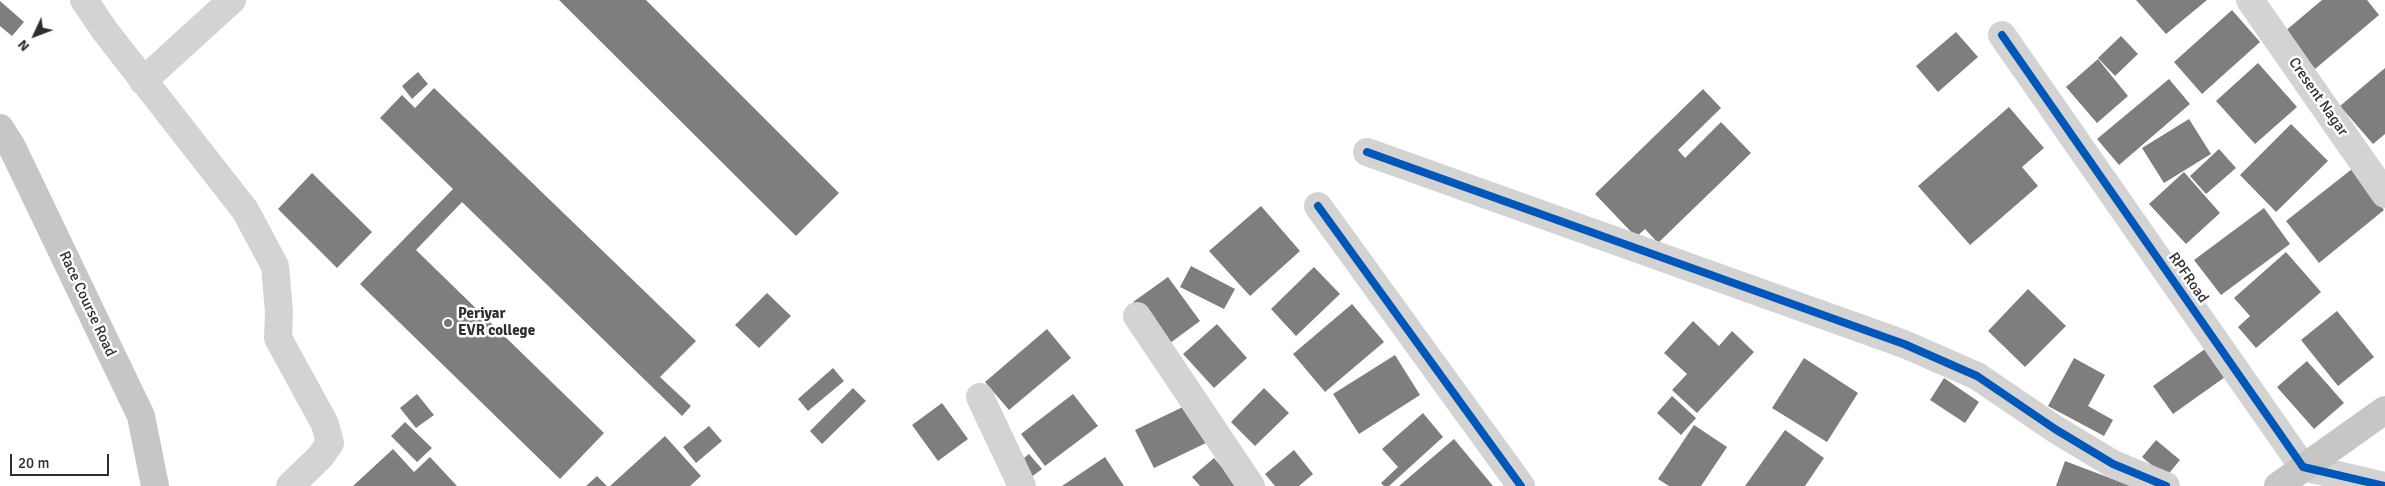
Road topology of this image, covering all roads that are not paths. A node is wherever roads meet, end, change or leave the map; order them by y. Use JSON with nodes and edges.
{"nodes":[{"id":1,"x":84,"y":0,"type":"edge"},
{"id":2,"x":232,"y":0,"type":"edge"},
{"id":3,"x":2250,"y":0,"type":"edge"},
{"id":4,"x":2002,"y":35,"type":"dead end"},
{"id":5,"x":143,"y":81,"type":"junction"},
{"id":6,"x":0,"y":128,"type":"edge"},
{"id":7,"x":1368,"y":152,"type":"dead end"},
{"id":8,"x":2385,"y":194,"type":"edge"},
{"id":9,"x":1318,"y":206,"type":"dead end"},
{"id":10,"x":1137,"y":316,"type":"dead end"},
{"id":11,"x":980,"y":397,"type":"dead end"},
{"id":12,"x":2385,"y":410,"type":"edge"},
{"id":13,"x":2303,"y":467,"type":"junction"},
{"id":14,"x":155,"y":486,"type":"edge"},
{"id":15,"x":290,"y":486,"type":"edge"},
{"id":16,"x":1022,"y":486,"type":"edge"},
{"id":17,"x":1251,"y":486,"type":"edge"},
{"id":18,"x":1521,"y":486,"type":"edge"},
{"id":19,"x":2166,"y":486,"type":"edge"},
{"id":20,"x":2278,"y":486,"type":"edge"},
{"id":21,"x":2385,"y":486,"type":"edge"}],
"edges":[{"from":1,"to":5,"type":"street"},
{"from":2,"to":5,"type":"street"},
{"from":3,"to":8,"type":"street","name":"Cresent Nagar"},
{"from":4,"to":13,"type":"street","name":"RPFRoad"},
{"from":5,"to":15,"type":"street"},
{"from":6,"to":14,"type":"main road","name":"Race Course Road"},
{"from":7,"to":19,"type":"street"},
{"from":9,"to":18,"type":"street"},
{"from":10,"to":17,"type":"street"},
{"from":11,"to":16,"type":"street"},
{"from":12,"to":13,"type":"main road"},
{"from":13,"to":20,"type":"main road"},
{"from":13,"to":21,"type":"street"}]}
